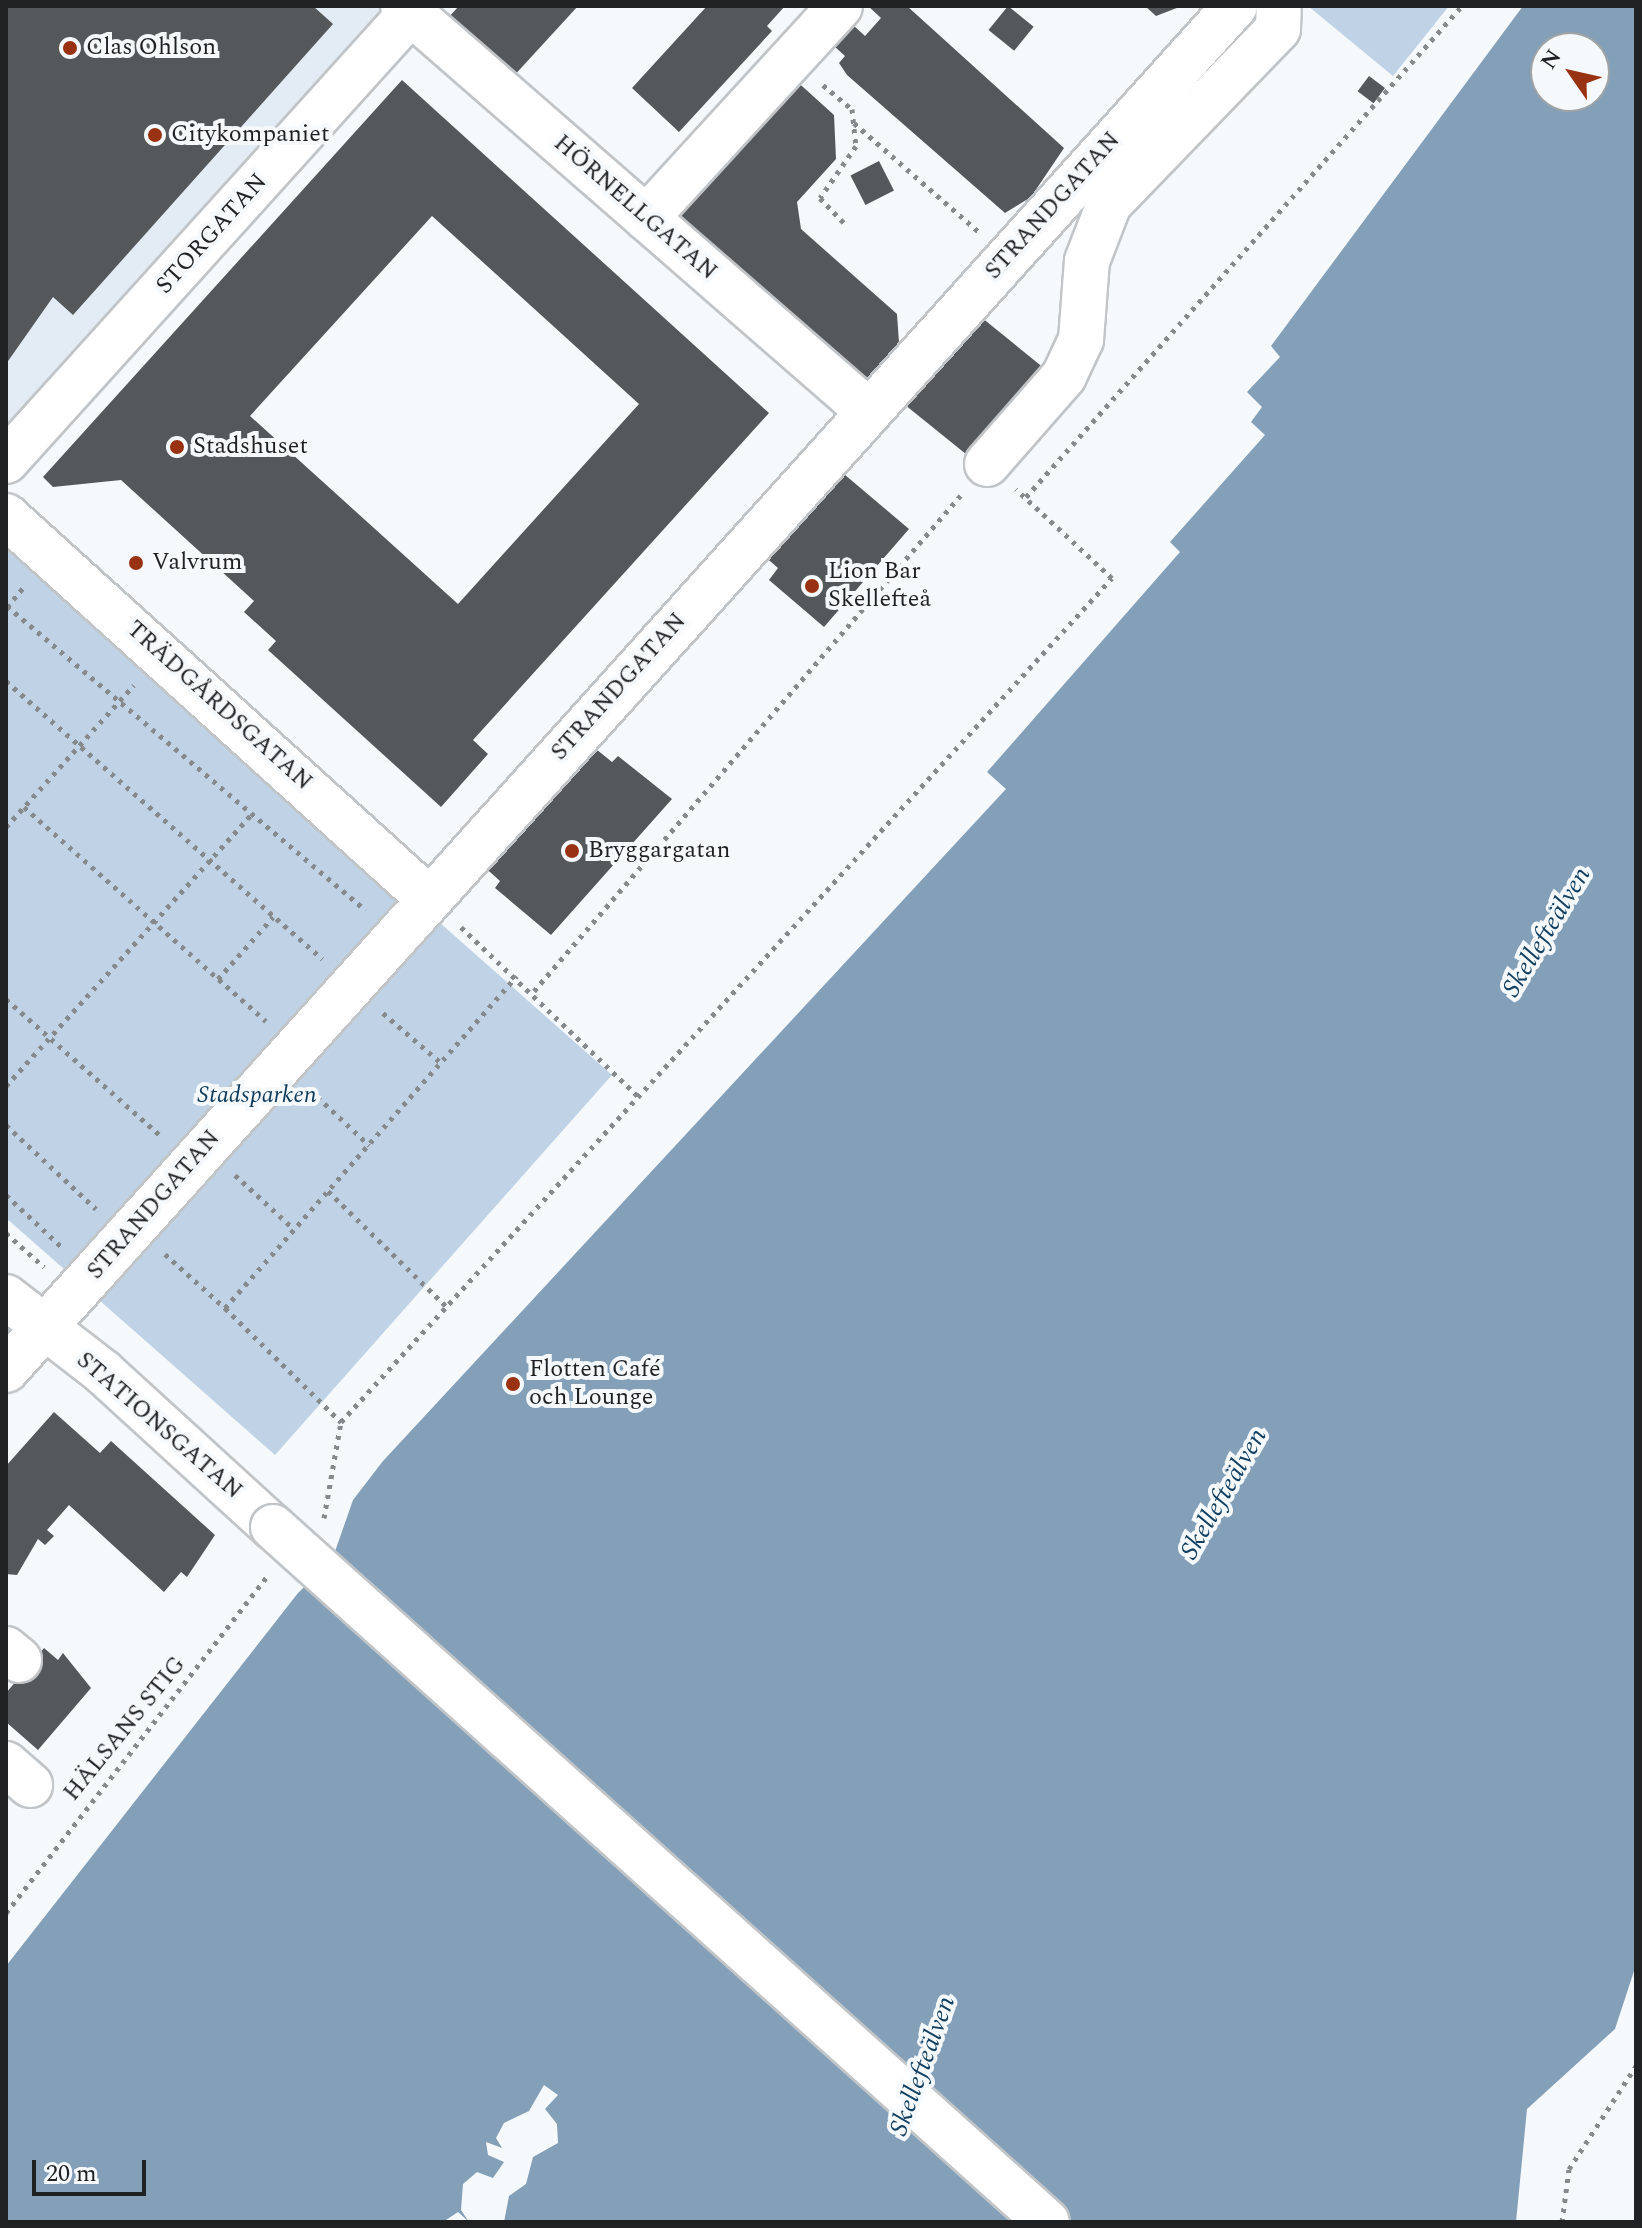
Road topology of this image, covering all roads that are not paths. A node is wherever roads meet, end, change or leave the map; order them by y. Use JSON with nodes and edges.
{"nodes":[{"id":1,"x":840,"y":6,"type":"edge"},
{"id":2,"x":1235,"y":6,"type":"edge"},
{"id":3,"x":1279,"y":6,"type":"edge"},
{"id":4,"x":410,"y":8,"type":"edge"},
{"id":5,"x":646,"y":218,"type":"junction"},
{"id":6,"x":867,"y":410,"type":"junction"},
{"id":7,"x":9,"y":451,"type":"edge"},
{"id":8,"x":987,"y":464,"type":"road end"},
{"id":9,"x":6,"y":516,"type":"edge"},
{"id":10,"x":429,"y":899,"type":"junction"},
{"id":11,"x":6,"y":1297,"type":"edge"},
{"id":12,"x":42,"y":1331,"type":"junction"},
{"id":13,"x":6,"y":1370,"type":"edge"},
{"id":14,"x":1047,"y":2222,"type":"edge"}],
"edges":[{"from":1,"to":5,"type":"street"},
{"from":2,"to":6,"type":"street","name":"STRANDGATAN"},
{"from":3,"to":8,"type":"street"},
{"from":4,"to":5,"type":"street","name":"HÖRNELLGATAN"},
{"from":4,"to":7,"type":"street","name":"STORGATAN"},
{"from":5,"to":6,"type":"street","name":"HÖRNELLGATAN"},
{"from":6,"to":10,"type":"street","name":"STRANDGATAN"},
{"from":9,"to":10,"type":"street","name":"TRÄDGÅRDSGATAN"},
{"from":10,"to":12,"type":"street","name":"STRANDGATAN"},
{"from":11,"to":12,"type":"street","name":"STATIONSGATAN"},
{"from":12,"to":13,"type":"street","name":"STRANDGATAN"},
{"from":12,"to":14,"type":"street","name":"STATIONSGATAN","bridge":true}]}
